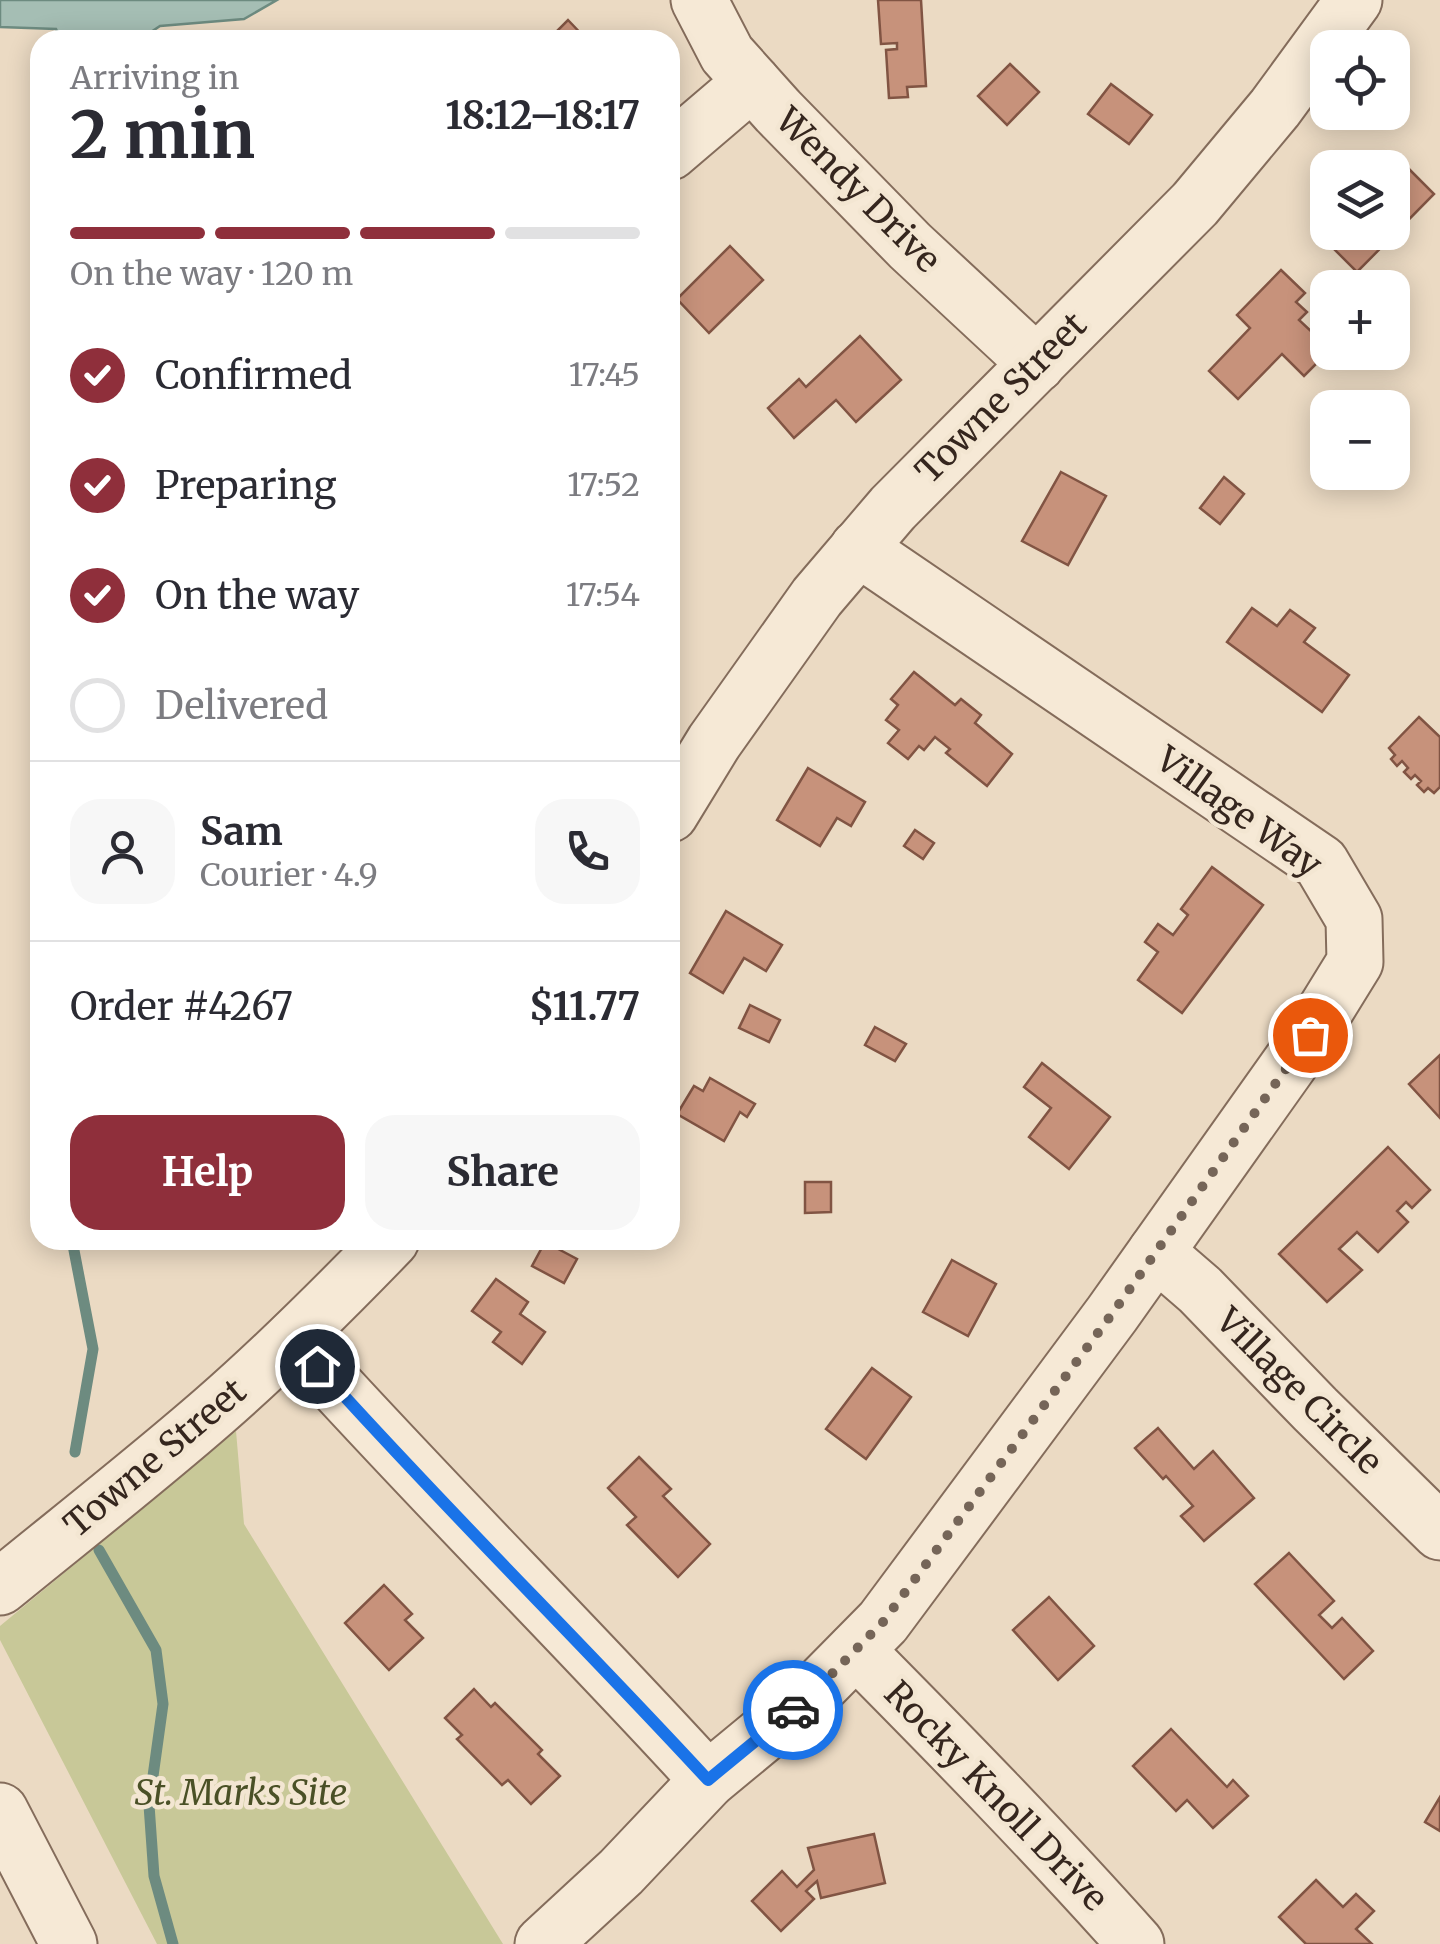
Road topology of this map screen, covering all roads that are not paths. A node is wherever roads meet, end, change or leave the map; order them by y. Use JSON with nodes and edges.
{"nodes":[{"id":1,"x":699,"y":0,"type":"edge"},
{"id":2,"x":1354,"y":0,"type":"edge"},
{"id":3,"x":752,"y":82,"type":"junction"},
{"id":4,"x":680,"y":143,"type":"edge"},
{"id":5,"x":1037,"y":364,"type":"junction"},
{"id":6,"x":858,"y":548,"type":"junction"},
{"id":7,"x":680,"y":798,"type":"edge"},
{"id":8,"x":381,"y":1250,"type":"edge"},
{"id":9,"x":1156,"y":1252,"type":"junction"},
{"id":10,"x":293,"y":1340,"type":"junction"},
{"id":11,"x":1440,"y":1532,"type":"edge"},
{"id":12,"x":0,"y":1588,"type":"edge"},
{"id":13,"x":856,"y":1650,"type":"junction"},
{"id":14,"x":708,"y":1780,"type":"junction"},
{"id":15,"x":0,"y":1810,"type":"edge"},
{"id":16,"x":69,"y":1944,"type":"edge"},
{"id":17,"x":543,"y":1944,"type":"edge"},
{"id":18,"x":1136,"y":1944,"type":"edge"}],
"edges":[{"from":1,"to":3,"type":"street","name":"Wendy Drive"},
{"from":2,"to":5,"type":"street","name":"Towne Street"},
{"from":3,"to":4,"type":"street"},
{"from":3,"to":5,"type":"street","name":"Wendy Drive"},
{"from":5,"to":6,"type":"street","name":"Towne Street"},
{"from":6,"to":7,"type":"street","name":"Towne Street"},
{"from":6,"to":9,"type":"street","name":"Village Way"},
{"from":8,"to":10,"type":"street","name":"Towne Street"},
{"from":9,"to":11,"type":"street","name":"Village Circle"},
{"from":9,"to":13,"type":"street","name":"Village Way"},
{"from":10,"to":12,"type":"street","name":"Towne Street"},
{"from":10,"to":14,"type":"street"},
{"from":13,"to":14,"type":"street","name":"Village Way"},
{"from":13,"to":18,"type":"street","name":"Rocky Knoll Drive"},
{"from":14,"to":17,"type":"street","name":"Village Way"},
{"from":15,"to":16,"type":"street"}]}
